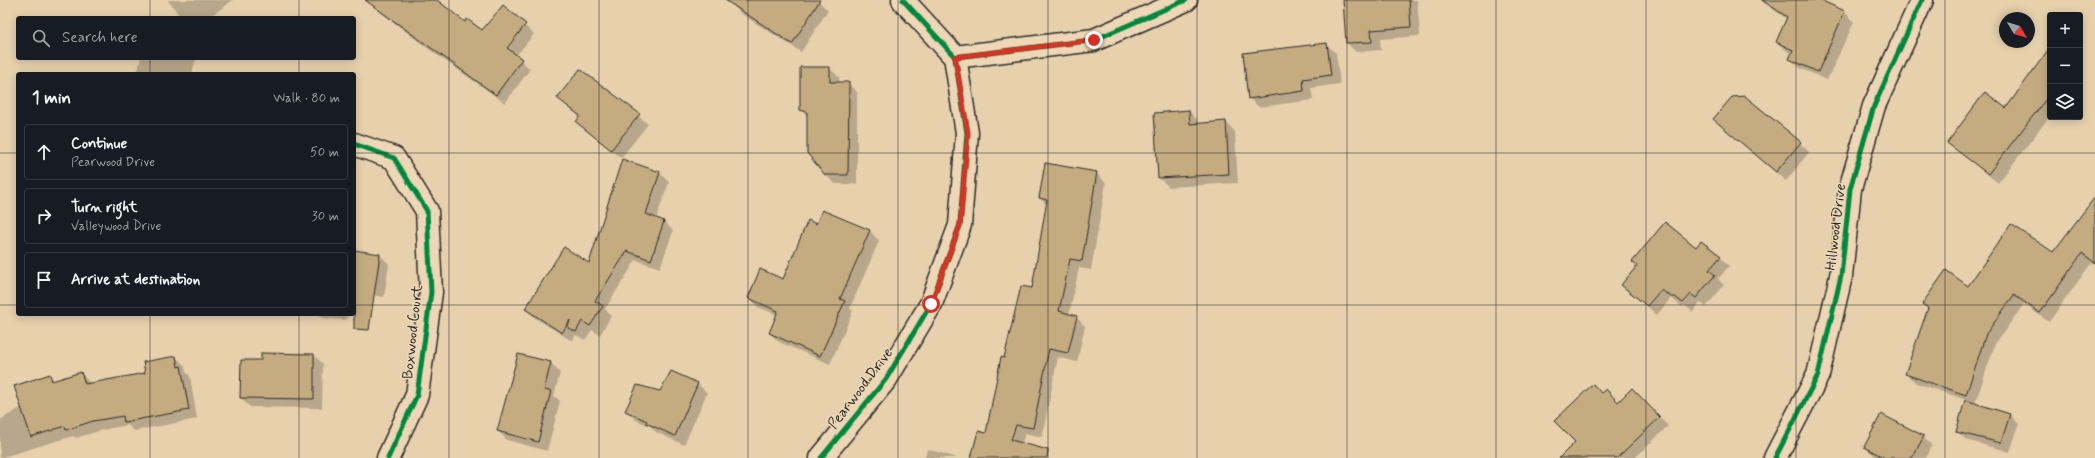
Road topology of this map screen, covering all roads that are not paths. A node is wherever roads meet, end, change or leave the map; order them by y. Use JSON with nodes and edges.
{"nodes":[{"id":1,"x":903,"y":0,"type":"edge"},
{"id":2,"x":1186,"y":0,"type":"edge"},
{"id":3,"x":1922,"y":0,"type":"edge"},
{"id":4,"x":955,"y":57,"type":"junction"},
{"id":5,"x":356,"y":145,"type":"edge"},
{"id":6,"x":388,"y":458,"type":"edge"},
{"id":7,"x":821,"y":458,"type":"edge"},
{"id":8,"x":1775,"y":458,"type":"edge"}],
"edges":[{"from":1,"to":4,"type":"street"},
{"from":2,"to":4,"type":"street"},
{"from":3,"to":8,"type":"street","name":"Hillwood Drive"},
{"from":4,"to":7,"type":"street","name":"Pearwood Drive"},
{"from":5,"to":6,"type":"street","name":"Boxwood Court"}]}
